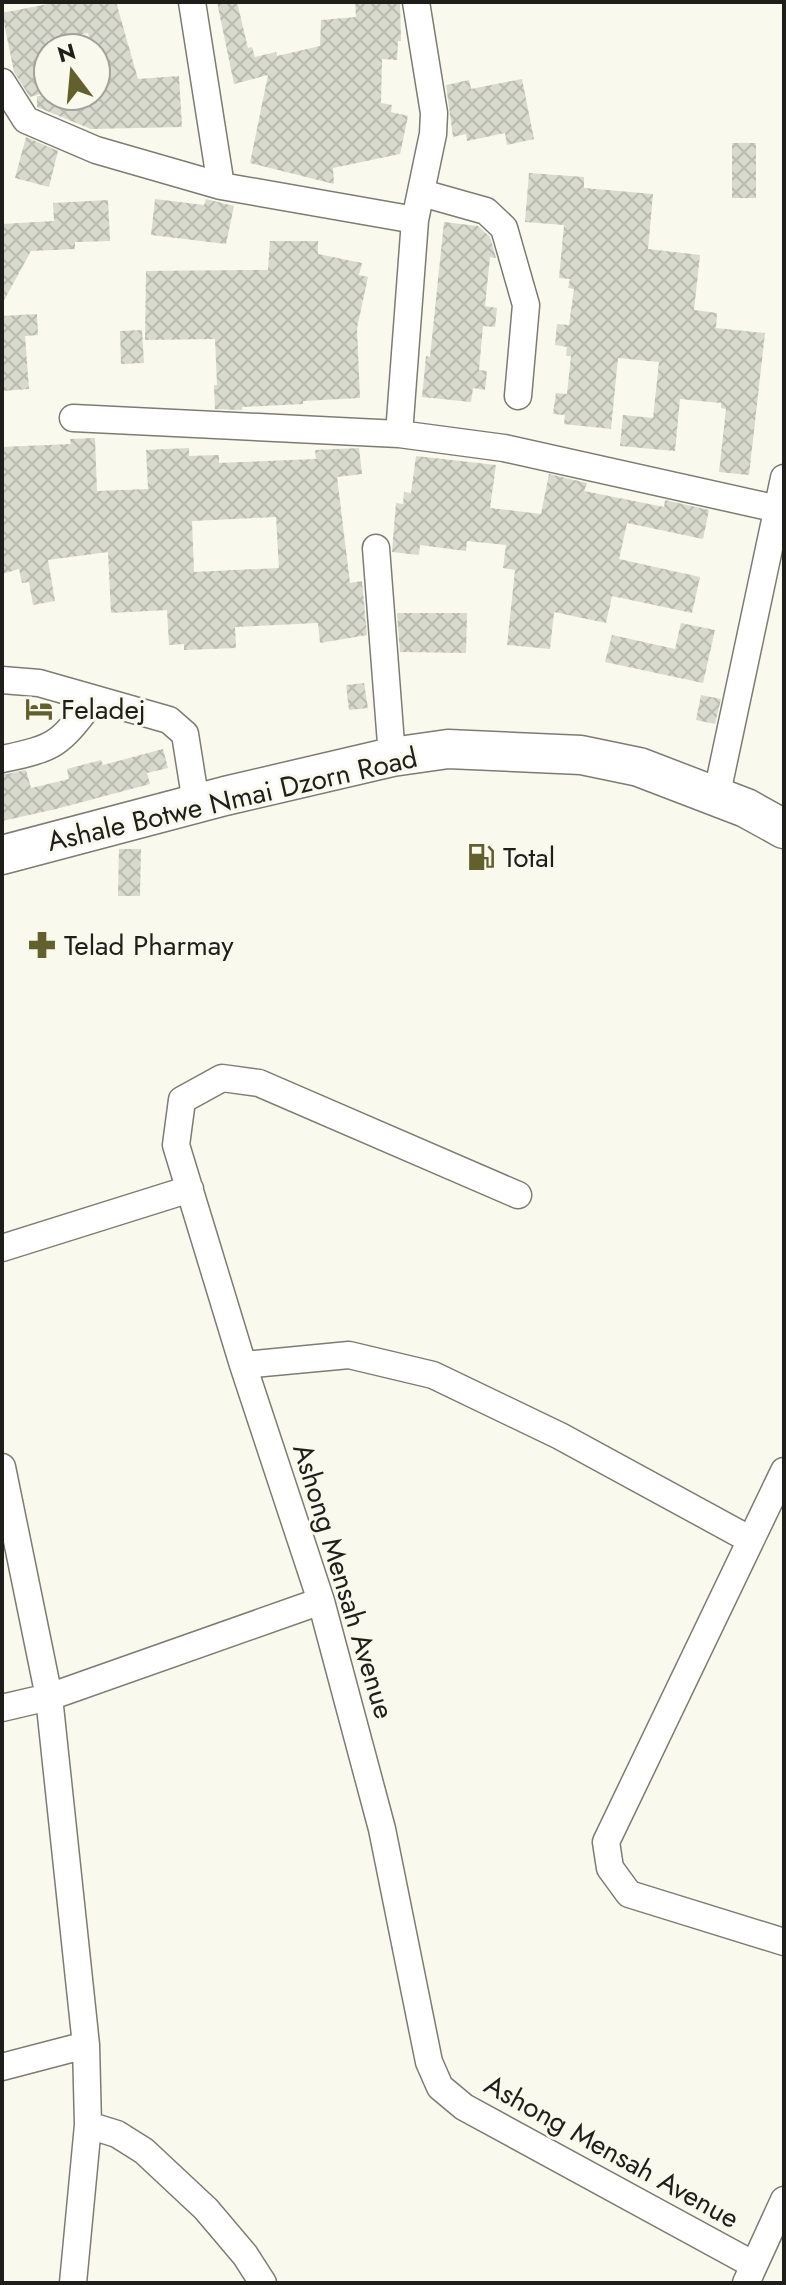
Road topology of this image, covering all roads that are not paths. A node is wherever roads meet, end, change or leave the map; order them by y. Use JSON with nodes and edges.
{"nodes":[{"id":1,"x":192,"y":2,"type":"edge"},
{"id":2,"x":416,"y":2,"type":"edge"},
{"id":3,"x":2,"y":82,"type":"edge"},
{"id":4,"x":221,"y":186,"type":"junction"},
{"id":5,"x":422,"y":193,"type":"junction"},
{"id":6,"x":415,"y":220,"type":"junction"},
{"id":7,"x":518,"y":396,"type":"dead end"},
{"id":8,"x":73,"y":418,"type":"dead end"},
{"id":9,"x":399,"y":434,"type":"junction"},
{"id":10,"x":784,"y":478,"type":"edge"},
{"id":11,"x":778,"y":509,"type":"junction"},
{"id":12,"x":376,"y":548,"type":"dead end"},
{"id":13,"x":2,"y":680,"type":"edge"},
{"id":14,"x":94,"y":699,"type":"junction"},
{"id":15,"x":392,"y":757,"type":"junction"},
{"id":16,"x":2,"y":759,"type":"edge"},
{"id":17,"x":716,"y":798,"type":"junction"},
{"id":18,"x":196,"y":803,"type":"junction"},
{"id":19,"x":784,"y":829,"type":"edge"},
{"id":20,"x":2,"y":855,"type":"edge"},
{"id":21,"x":190,"y":1189,"type":"junction"},
{"id":22,"x":518,"y":1195,"type":"dead end"},
{"id":23,"x":2,"y":1248,"type":"edge"},
{"id":24,"x":243,"y":1365,"type":"junction"},
{"id":25,"x":2,"y":1467,"type":"edge"},
{"id":26,"x":784,"y":1471,"type":"edge"},
{"id":27,"x":749,"y":1539,"type":"junction"},
{"id":28,"x":321,"y":1601,"type":"junction"},
{"id":29,"x":49,"y":1697,"type":"junction"},
{"id":30,"x":2,"y":1708,"type":"edge"},
{"id":31,"x":784,"y":1942,"type":"edge"},
{"id":32,"x":86,"y":2045,"type":"junction"},
{"id":33,"x":2,"y":2067,"type":"edge"},
{"id":34,"x":88,"y":2125,"type":"junction"},
{"id":35,"x":784,"y":2200,"type":"edge"},
{"id":36,"x":750,"y":2274,"type":"edge"},
{"id":37,"x":73,"y":2283,"type":"edge"},
{"id":38,"x":263,"y":2283,"type":"edge"}],
"edges":[{"from":1,"to":4,"type":"street"},
{"from":2,"to":5,"type":"street"},
{"from":3,"to":4,"type":"street"},
{"from":4,"to":6,"type":"street"},
{"from":5,"to":6,"type":"street"},
{"from":5,"to":7,"type":"street"},
{"from":6,"to":9,"type":"street"},
{"from":8,"to":9,"type":"street"},
{"from":9,"to":11,"type":"street"},
{"from":10,"to":11,"type":"street"},
{"from":11,"to":17,"type":"street"},
{"from":12,"to":15,"type":"street"},
{"from":13,"to":14,"type":"street"},
{"from":14,"to":16,"type":"street"},
{"from":14,"to":18,"type":"street"},
{"from":15,"to":17,"type":"main road","name":"Ashale Botwe Nmai Dzorn Road"},
{"from":15,"to":18,"type":"main road","name":"Ashale Botwe Nmai Dzorn Road"},
{"from":17,"to":19,"type":"main road","name":"Ashale Botwe Nmai Dzorn Road"},
{"from":18,"to":20,"type":"main road","name":"Ashale Botwe Nmai Dzorn Road"},
{"from":21,"to":22,"type":"street","name":"Ashong Mensah Avenue"},
{"from":21,"to":23,"type":"street"},
{"from":21,"to":24,"type":"street","name":"Ashong Mensah Avenue"},
{"from":24,"to":27,"type":"street"},
{"from":24,"to":28,"type":"street","name":"Ashong Mensah Avenue"},
{"from":25,"to":29,"type":"street"},
{"from":26,"to":27,"type":"street"},
{"from":27,"to":31,"type":"street"},
{"from":28,"to":29,"type":"street"},
{"from":28,"to":36,"type":"street","name":"Ashong Mensah Avenue"},
{"from":29,"to":30,"type":"street"},
{"from":29,"to":32,"type":"street"},
{"from":32,"to":33,"type":"street"},
{"from":32,"to":34,"type":"street"},
{"from":34,"to":37,"type":"street"},
{"from":34,"to":38,"type":"street"},
{"from":35,"to":36,"type":"street"}]}
